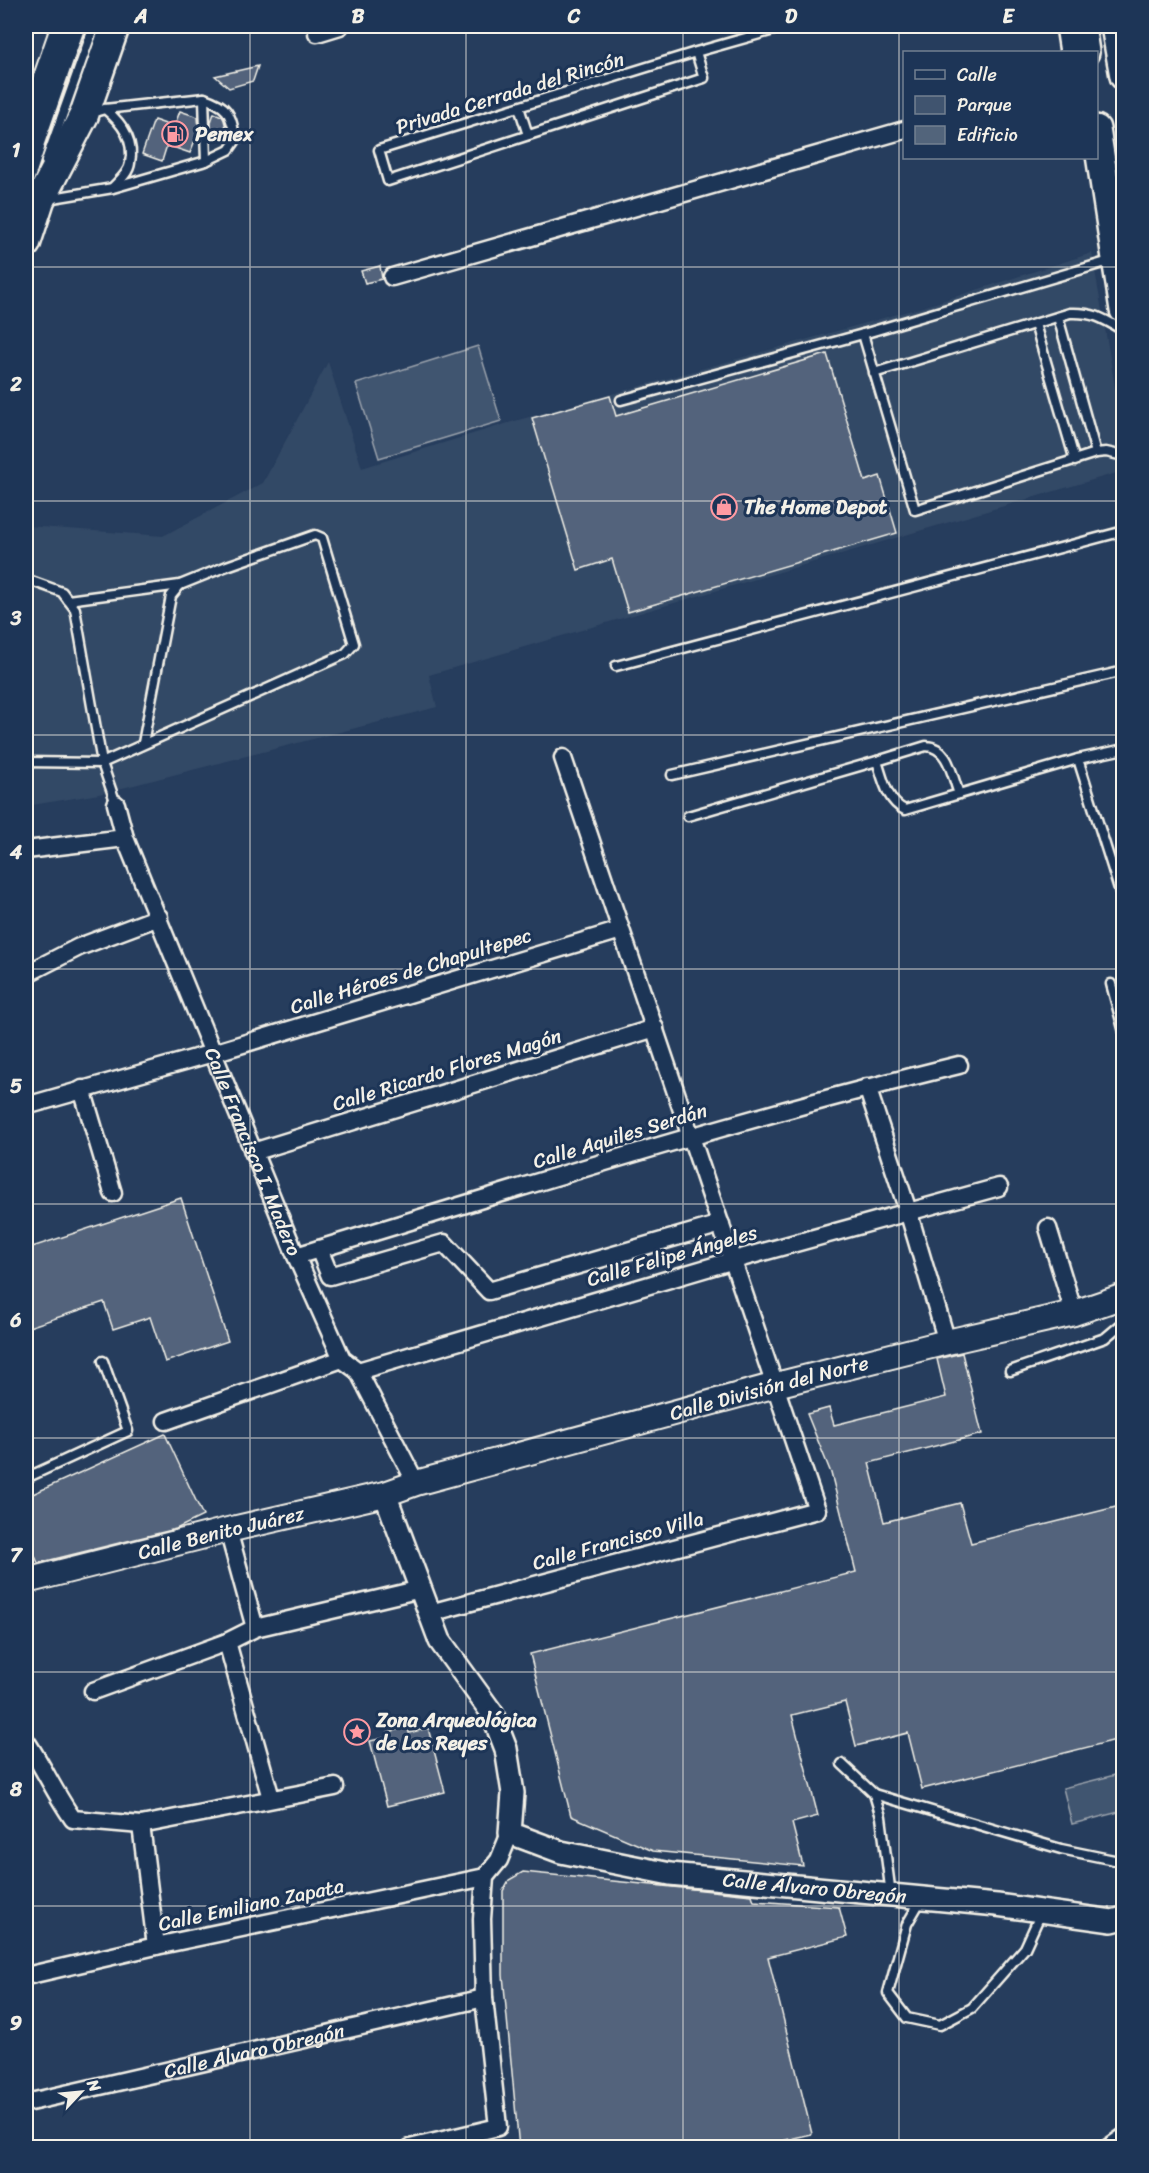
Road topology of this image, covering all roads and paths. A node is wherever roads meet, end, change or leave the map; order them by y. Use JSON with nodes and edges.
{"nodes":[{"id":1,"x":68,"y":26,"type":"edge"},
{"id":2,"x":84,"y":26,"type":"edge"},
{"id":3,"x":94,"y":26,"type":"edge"},
{"id":4,"x":115,"y":26,"type":"edge"},
{"id":5,"x":340,"y":26,"type":"edge"},
{"id":6,"x":788,"y":26,"type":"edge"},
{"id":7,"x":1067,"y":26,"type":"edge"},
{"id":8,"x":1081,"y":26,"type":"edge"},
{"id":9,"x":1115,"y":26,"type":"edge"},
{"id":10,"x":317,"y":33,"type":"dead end"},
{"id":11,"x":1071,"y":51,"type":"edge"},
{"id":12,"x":1085,"y":51,"type":"edge"},
{"id":13,"x":696,"y":52,"type":"junction"},
{"id":14,"x":1124,"y":76,"type":"edge"},
{"id":15,"x":64,"y":80,"type":"dead end"},
{"id":16,"x":204,"y":98,"type":"junction"},
{"id":17,"x":519,"y":107,"type":"junction"},
{"id":18,"x":94,"y":112,"type":"junction"},
{"id":19,"x":903,"y":130,"type":"edge"},
{"id":20,"x":528,"y":135,"type":"junction"},
{"id":21,"x":35,"y":141,"type":"edge"},
{"id":22,"x":1098,"y":148,"type":"edge"},
{"id":23,"x":207,"y":161,"type":"junction"},
{"id":24,"x":1100,"y":167,"type":"edge"},
{"id":25,"x":113,"y":188,"type":"junction"},
{"id":26,"x":30,"y":203,"type":"edge"},
{"id":27,"x":26,"y":243,"type":"edge"},
{"id":28,"x":1116,"y":259,"type":"junction"},
{"id":29,"x":392,"y":277,"type":"dead end"},
{"id":30,"x":1124,"y":310,"type":"edge"},
{"id":31,"x":1058,"y":317,"type":"junction"},
{"id":32,"x":1035,"y":324,"type":"junction"},
{"id":33,"x":1124,"y":331,"type":"edge"},
{"id":34,"x":863,"y":334,"type":"junction"},
{"id":35,"x":874,"y":373,"type":"junction"},
{"id":36,"x":621,"y":400,"type":"dead end"},
{"id":37,"x":1096,"y":453,"type":"junction"},
{"id":38,"x":1124,"y":456,"type":"edge"},
{"id":39,"x":1075,"y":460,"type":"junction"},
{"id":40,"x":1124,"y":531,"type":"edge"},
{"id":41,"x":26,"y":579,"type":"edge"},
{"id":42,"x":180,"y":585,"type":"junction"},
{"id":43,"x":68,"y":600,"type":"junction"},
{"id":44,"x":616,"y":666,"type":"dead end"},
{"id":45,"x":1124,"y":671,"type":"edge"},
{"id":46,"x":143,"y":743,"type":"junction"},
{"id":47,"x":1124,"y":749,"type":"edge"},
{"id":48,"x":563,"y":758,"type":"dead end"},
{"id":49,"x":1078,"y":759,"type":"junction"},
{"id":50,"x":877,"y":761,"type":"junction"},
{"id":51,"x":26,"y":762,"type":"edge"},
{"id":52,"x":102,"y":763,"type":"junction"},
{"id":53,"x":672,"y":775,"type":"dead end"},
{"id":54,"x":959,"y":794,"type":"junction"},
{"id":55,"x":116,"y":804,"type":"joint"},
{"id":56,"x":688,"y":816,"type":"dead end"},
{"id":57,"x":125,"y":838,"type":"junction"},
{"id":58,"x":26,"y":850,"type":"edge"},
{"id":59,"x":1124,"y":891,"type":"edge"},
{"id":60,"x":159,"y":917,"type":"junction"},
{"id":61,"x":621,"y":930,"type":"junction"},
{"id":62,"x":26,"y":974,"type":"edge"},
{"id":63,"x":1111,"y":984,"type":"dead end"},
{"id":64,"x":1122,"y":1020,"type":"edge"},
{"id":65,"x":655,"y":1028,"type":"junction"},
{"id":66,"x":1124,"y":1032,"type":"edge"},
{"id":67,"x":213,"y":1053,"type":"junction"},
{"id":68,"x":959,"y":1065,"type":"dead end"},
{"id":69,"x":867,"y":1088,"type":"junction"},
{"id":70,"x":82,"y":1089,"type":"junction"},
{"id":71,"x":26,"y":1106,"type":"edge"},
{"id":72,"x":692,"y":1137,"type":"junction"},
{"id":73,"x":253,"y":1152,"type":"junction"},
{"id":74,"x":999,"y":1187,"type":"dead end"},
{"id":75,"x":113,"y":1192,"type":"dead end"},
{"id":76,"x":908,"y":1211,"type":"junction"},
{"id":77,"x":721,"y":1224,"type":"junction"},
{"id":78,"x":1048,"y":1228,"type":"dead end"},
{"id":79,"x":319,"y":1249,"type":"junction"},
{"id":80,"x":296,"y":1256,"type":"junction"},
{"id":81,"x":734,"y":1260,"type":"junction"},
{"id":82,"x":1124,"y":1296,"type":"edge"},
{"id":83,"x":1074,"y":1312,"type":"junction"},
{"id":84,"x":1124,"y":1322,"type":"edge"},
{"id":85,"x":947,"y":1342,"type":"junction"},
{"id":86,"x":342,"y":1359,"type":"junction"},
{"id":87,"x":103,"y":1361,"type":"dead end"},
{"id":88,"x":358,"y":1371,"type":"junction"},
{"id":89,"x":1010,"y":1371,"type":"dead end"},
{"id":90,"x":776,"y":1384,"type":"junction"},
{"id":91,"x":166,"y":1421,"type":"dead end"},
{"id":92,"x":26,"y":1478,"type":"edge"},
{"id":93,"x":416,"y":1483,"type":"junction"},
{"id":94,"x":386,"y":1494,"type":"junction"},
{"id":95,"x":228,"y":1530,"type":"junction"},
{"id":96,"x":29,"y":1578,"type":"edge"},
{"id":97,"x":421,"y":1589,"type":"junction"},
{"id":98,"x":430,"y":1613,"type":"junction"},
{"id":99,"x":255,"y":1628,"type":"junction"},
{"id":100,"x":227,"y":1642,"type":"junction"},
{"id":101,"x":93,"y":1691,"type":"dead end"},
{"id":102,"x":26,"y":1741,"type":"edge"},
{"id":103,"x":842,"y":1764,"type":"dead end"},
{"id":104,"x":336,"y":1787,"type":"dead end"},
{"id":105,"x":874,"y":1794,"type":"junction"},
{"id":106,"x":271,"y":1798,"type":"junction"},
{"id":107,"x":141,"y":1825,"type":"junction"},
{"id":108,"x":510,"y":1833,"type":"junction"},
{"id":109,"x":1124,"y":1860,"type":"edge"},
{"id":110,"x":485,"y":1877,"type":"junction"},
{"id":111,"x":891,"y":1896,"type":"junction"},
{"id":112,"x":922,"y":1899,"type":"junction"},
{"id":113,"x":1042,"y":1910,"type":"junction"},
{"id":114,"x":1124,"y":1918,"type":"edge"},
{"id":115,"x":156,"y":1946,"type":"junction"},
{"id":116,"x":26,"y":1976,"type":"edge"},
{"id":117,"x":484,"y":1998,"type":"junction"},
{"id":118,"x":26,"y":2103,"type":"edge"},
{"id":119,"x":1124,"y":2137,"type":"edge"},
{"id":120,"x":410,"y":2148,"type":"edge"},
{"id":121,"x":1108,"y":2148,"type":"edge"}],
"edges":[{"from":1,"to":21,"type":"highway"},
{"from":2,"to":15,"type":"lane"},
{"from":3,"to":26,"type":"lane"},
{"from":4,"to":18,"type":"highway"},
{"from":5,"to":10,"type":"street"},
{"from":6,"to":13,"type":"lane","name":"Privada Cerrada del Rincón"},
{"from":7,"to":11,"type":"street"},
{"from":8,"to":12,"type":"main road"},
{"from":9,"to":14,"type":"main road"},
{"from":13,"to":17,"type":"lane","name":"Privada Cerrada del Rincón"},
{"from":13,"to":20,"type":"lane"},
{"from":16,"to":18,"type":"lane"},
{"from":16,"to":23,"type":"lane"},
{"from":16,"to":23,"type":"lane"},
{"from":17,"to":20,"type":"lane"},
{"from":17,"to":20,"type":"lane","name":"Privada Cerrada del Rincón"},
{"from":18,"to":25,"type":"lane"},
{"from":18,"to":26,"type":"highway"},
{"from":19,"to":29,"type":"street"},
{"from":21,"to":26,"type":"lane"},
{"from":22,"to":24,"type":"main road"},
{"from":23,"to":25,"type":"lane"},
{"from":24,"to":28,"type":"main road"},
{"from":25,"to":26,"type":"lane"},
{"from":26,"to":27,"type":"highway"},
{"from":28,"to":30,"type":"main road"},
{"from":28,"to":34,"type":"lane"},
{"from":31,"to":32,"type":"lane"},
{"from":31,"to":33,"type":"lane"},
{"from":31,"to":37,"type":"lane"},
{"from":32,"to":35,"type":"lane"},
{"from":32,"to":39,"type":"lane"},
{"from":34,"to":35,"type":"lane"},
{"from":34,"to":36,"type":"lane"},
{"from":35,"to":39,"type":"lane"},
{"from":37,"to":38,"type":"lane"},
{"from":37,"to":39,"type":"lane"},
{"from":40,"to":44,"type":"lane"},
{"from":41,"to":43,"type":"lane"},
{"from":42,"to":43,"type":"lane"},
{"from":42,"to":46,"type":"lane"},
{"from":42,"to":46,"type":"lane"},
{"from":43,"to":52,"type":"lane"},
{"from":45,"to":53,"type":"lane"},
{"from":46,"to":52,"type":"lane"},
{"from":47,"to":49,"type":"lane"},
{"from":48,"to":61,"type":"street"},
{"from":49,"to":54,"type":"lane"},
{"from":49,"to":59,"type":"lane"},
{"from":50,"to":54,"type":"lane"},
{"from":50,"to":54,"type":"lane"},
{"from":50,"to":56,"type":"lane"},
{"from":51,"to":52,"type":"lane"},
{"from":52,"to":55,"type":"lane"},
{"from":55,"to":57,"type":"street","name":"Calle Francisco I. Madero"},
{"from":57,"to":58,"type":"street"},
{"from":57,"to":60,"type":"street","name":"Calle Francisco I. Madero"},
{"from":60,"to":62,"type":"street"},
{"from":60,"to":67,"type":"street","name":"Calle Francisco I. Madero"},
{"from":61,"to":65,"type":"street"},
{"from":61,"to":67,"type":"street","name":"Calle Héroes de Chapultepec"},
{"from":63,"to":64,"type":"lane"},
{"from":64,"to":66,"type":"lane"},
{"from":65,"to":72,"type":"street"},
{"from":65,"to":73,"type":"street","name":"Calle Ricardo Flores Magón"},
{"from":67,"to":70,"type":"street","name":"Calle Héroes de Chapultepec"},
{"from":67,"to":73,"type":"street","name":"Calle Francisco I. Madero"},
{"from":68,"to":69,"type":"street","name":"Calle Aquiles Serdán"},
{"from":69,"to":72,"type":"street","name":"Calle Aquiles Serdán"},
{"from":69,"to":76,"type":"street"},
{"from":70,"to":71,"type":"street","name":"Calle Héroes de Chapultepec"},
{"from":70,"to":75,"type":"street"},
{"from":72,"to":77,"type":"street"},
{"from":72,"to":79,"type":"street","name":"Calle Aquiles Serdán"},
{"from":73,"to":80,"type":"street","name":"Calle Francisco I. Madero"},
{"from":74,"to":76,"type":"street","name":"Calle Felipe Ángeles"},
{"from":76,"to":81,"type":"street","name":"Calle Felipe Ángeles"},
{"from":76,"to":85,"type":"street"},
{"from":77,"to":79,"type":"street"},
{"from":77,"to":81,"type":"street"},
{"from":78,"to":83,"type":"street"},
{"from":79,"to":80,"type":"street","name":"Calle Aquiles Serdán"},
{"from":80,"to":86,"type":"street","name":"Calle Francisco I. Madero"},
{"from":81,"to":88,"type":"street","name":"Calle Felipe Ángeles"},
{"from":81,"to":90,"type":"street"},
{"from":82,"to":83,"type":"main road","name":"Calle División del Norte"},
{"from":83,"to":85,"type":"main road","name":"Calle División del Norte"},
{"from":84,"to":89,"type":"lane"},
{"from":85,"to":90,"type":"main road","name":"Calle División del Norte"},
{"from":86,"to":88,"type":"street","name":"Calle Francisco I. Madero"},
{"from":86,"to":91,"type":"street"},
{"from":87,"to":92,"type":"lane"},
{"from":88,"to":93,"type":"street","name":"Calle Francisco I. Madero"},
{"from":90,"to":93,"type":"main road","name":"Calle División del Norte"},
{"from":90,"to":98,"type":"street","name":"Calle Francisco Villa"},
{"from":93,"to":94,"type":"main road","name":"Calle Benito Juárez"},
{"from":94,"to":95,"type":"main road","name":"Calle Benito Juárez"},
{"from":94,"to":97,"type":"street"},
{"from":95,"to":96,"type":"main road","name":"Calle Benito Juárez"},
{"from":95,"to":99,"type":"street"},
{"from":97,"to":98,"type":"street"},
{"from":97,"to":99,"type":"street"},
{"from":98,"to":108,"type":"street"},
{"from":99,"to":100,"type":"street"},
{"from":100,"to":101,"type":"street"},
{"from":100,"to":106,"type":"street"},
{"from":102,"to":107,"type":"street"},
{"from":103,"to":105,"type":"lane"},
{"from":104,"to":106,"type":"street"},
{"from":105,"to":109,"type":"lane"},
{"from":105,"to":111,"type":"lane"},
{"from":106,"to":107,"type":"street"},
{"from":107,"to":115,"type":"street"},
{"from":108,"to":110,"type":"street"},
{"from":108,"to":111,"type":"street","name":"Calle Álvaro Obregón"},
{"from":110,"to":115,"type":"street","name":"Calle Emiliano Zapata"},
{"from":110,"to":117,"type":"street"},
{"from":111,"to":112,"type":"street","name":"Calle Álvaro Obregón"},
{"from":112,"to":113,"type":"street","name":"Calle Álvaro Obregón"},
{"from":112,"to":113,"type":"lane"},
{"from":113,"to":114,"type":"street","name":"Calle Álvaro Obregón"},
{"from":115,"to":116,"type":"street","name":"Calle Emiliano Zapata"},
{"from":117,"to":118,"type":"street","name":"Calle Álvaro Obregón"},
{"from":117,"to":120,"type":"street"},
{"from":119,"to":121,"type":"street"}]}
